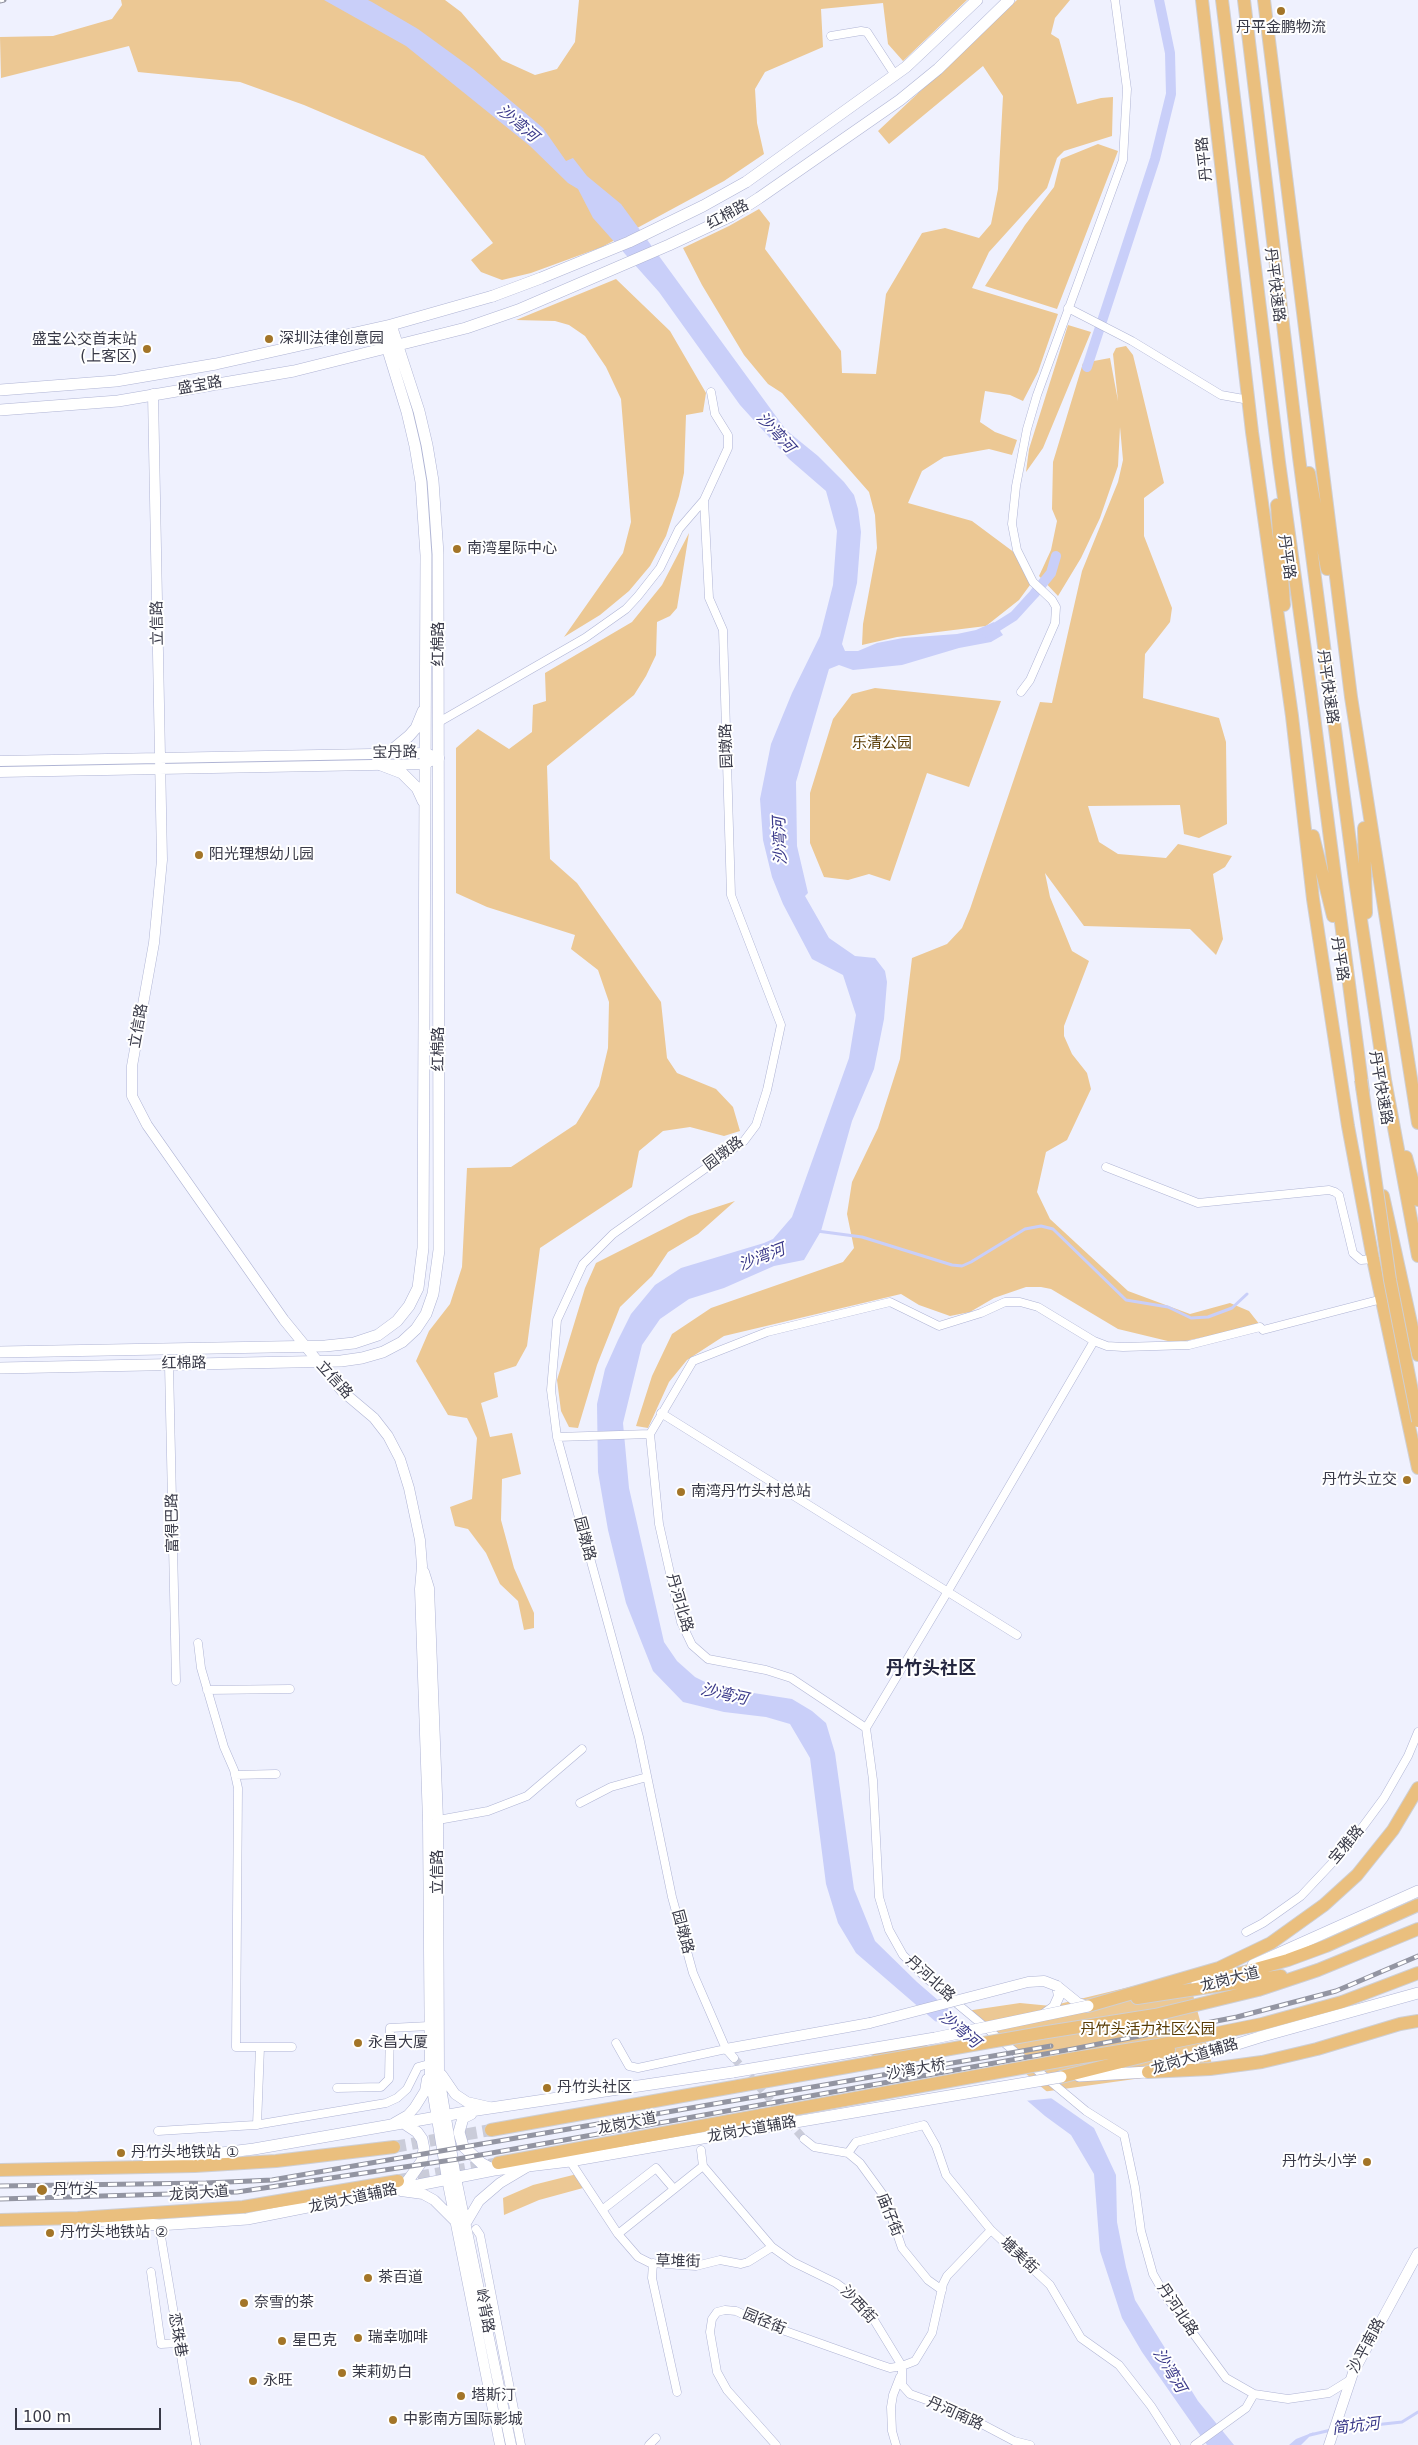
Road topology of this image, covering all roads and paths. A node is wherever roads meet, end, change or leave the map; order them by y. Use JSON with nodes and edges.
{"nodes":[{"id":1,"x":977,"y":0,"type":"edge"},
{"id":2,"x":1009,"y":0,"type":"edge"},
{"id":3,"x":1115,"y":0,"type":"edge"},
{"id":4,"x":1202,"y":0,"type":"edge"},
{"id":5,"x":1222,"y":0,"type":"edge"},
{"id":6,"x":1244,"y":0,"type":"edge"},
{"id":7,"x":1264,"y":0,"type":"edge"},
{"id":8,"x":831,"y":36,"type":"dead end"},
{"id":9,"x":895,"y":75,"type":"junction"},
{"id":10,"x":1068,"y":308,"type":"junction"},
{"id":11,"x":391,"y":325,"type":"junction"},
{"id":12,"x":392,"y":346,"type":"junction"},
{"id":13,"x":1287,"y":366,"type":"junction"},
{"id":14,"x":1270,"y":380,"type":"junction"},
{"id":15,"x":0,"y":390,"type":"edge"},
{"id":16,"x":711,"y":392,"type":"dead end"},
{"id":17,"x":153,"y":394,"type":"junction"},
{"id":18,"x":1249,"y":400,"type":"junction"},
{"id":19,"x":0,"y":410,"type":"edge"},
{"id":20,"x":704,"y":500,"type":"junction"},
{"id":21,"x":1021,"y":692,"type":"dead end"},
{"id":22,"x":1351,"y":697,"type":"junction"},
{"id":23,"x":425,"y":702,"type":"junction"},
{"id":24,"x":1292,"y":716,"type":"junction"},
{"id":25,"x":439,"y":722,"type":"junction"},
{"id":26,"x":160,"y":758,"type":"junction"},
{"id":27,"x":425,"y":758,"type":"junction"},
{"id":28,"x":439,"y":758,"type":"junction"},
{"id":29,"x":381,"y":759,"type":"junction"},
{"id":30,"x":0,"y":761,"type":"edge"},
{"id":31,"x":160,"y":769,"type":"junction"},
{"id":32,"x":0,"y":772,"type":"edge"},
{"id":33,"x":1362,"y":772,"type":"junction"},
{"id":34,"x":1300,"y":785,"type":"junction"},
{"id":35,"x":425,"y":808,"type":"junction"},
{"id":36,"x":1368,"y":970,"type":"junction"},
{"id":37,"x":1347,"y":974,"type":"junction"},
{"id":38,"x":1361,"y":1080,"type":"junction"},
{"id":39,"x":1385,"y":1080,"type":"junction"},
{"id":40,"x":1417,"y":1117,"type":"edge"},
{"id":41,"x":1106,"y":1167,"type":"dead end"},
{"id":42,"x":1418,"y":1200,"type":"edge"},
{"id":43,"x":1418,"y":1256,"type":"edge"},
{"id":44,"x":1373,"y":1259,"type":"junction"},
{"id":45,"x":1382,"y":1299,"type":"junction"},
{"id":46,"x":1094,"y":1341,"type":"junction"},
{"id":47,"x":305,"y":1346,"type":"junction"},
{"id":48,"x":0,"y":1352,"type":"edge"},
{"id":49,"x":1418,"y":1355,"type":"edge"},
{"id":50,"x":318,"y":1362,"type":"junction"},
{"id":51,"x":169,"y":1365,"type":"junction"},
{"id":52,"x":0,"y":1368,"type":"edge"},
{"id":53,"x":1418,"y":1374,"type":"edge"},
{"id":54,"x":1399,"y":1378,"type":"junction"},
{"id":55,"x":661,"y":1413,"type":"junction"},
{"id":56,"x":1418,"y":1421,"type":"edge"},
{"id":57,"x":650,"y":1434,"type":"junction"},
{"id":58,"x":557,"y":1437,"type":"junction"},
{"id":59,"x":1418,"y":1468,"type":"edge"},
{"id":60,"x":948,"y":1591,"type":"junction"},
{"id":61,"x":1017,"y":1635,"type":"dead end"},
{"id":62,"x":198,"y":1643,"type":"dead end"},
{"id":63,"x":428,"y":1672,"type":"junction"},
{"id":64,"x":176,"y":1680,"type":"dead end"},
{"id":65,"x":290,"y":1689,"type":"dead end"},
{"id":66,"x":207,"y":1690,"type":"junction"},
{"id":67,"x":866,"y":1728,"type":"junction"},
{"id":68,"x":1418,"y":1732,"type":"edge"},
{"id":69,"x":582,"y":1749,"type":"dead end"},
{"id":70,"x":276,"y":1774,"type":"dead end"},
{"id":71,"x":235,"y":1775,"type":"junction"},
{"id":72,"x":647,"y":1777,"type":"junction"},
{"id":73,"x":1418,"y":1788,"type":"edge"},
{"id":74,"x":580,"y":1803,"type":"dead end"},
{"id":75,"x":438,"y":1820,"type":"junction"},
{"id":76,"x":434,"y":1880,"type":"junction"},
{"id":77,"x":1418,"y":1891,"type":"edge"},
{"id":78,"x":1418,"y":1905,"type":"edge"},
{"id":79,"x":1418,"y":1929,"type":"edge"},
{"id":80,"x":1246,"y":1932,"type":"dead end"},
{"id":81,"x":1318,"y":1970,"type":"junction"},
{"id":82,"x":1418,"y":1973,"type":"edge"},
{"id":83,"x":1227,"y":1977,"type":"junction"},
{"id":84,"x":1057,"y":1986,"type":"junction"},
{"id":85,"x":1418,"y":1994,"type":"edge"},
{"id":86,"x":1088,"y":2006,"type":"junction"},
{"id":87,"x":1043,"y":2015,"type":"junction"},
{"id":88,"x":1418,"y":2021,"type":"edge"},
{"id":89,"x":428,"y":2026,"type":"junction"},
{"id":90,"x":1041,"y":2033,"type":"joint"},
{"id":91,"x":1213,"y":2034,"type":"junction"},
{"id":92,"x":935,"y":2038,"type":"junction"},
{"id":93,"x":616,"y":2043,"type":"dead end"},
{"id":94,"x":260,"y":2047,"type":"junction"},
{"id":95,"x":292,"y":2047,"type":"dead end"},
{"id":96,"x":726,"y":2049,"type":"junction"},
{"id":97,"x":734,"y":2058,"type":"tunnel mouth"},
{"id":98,"x":855,"y":2066,"type":"junction"},
{"id":99,"x":432,"y":2067,"type":"junction"},
{"id":100,"x":1148,"y":2072,"type":"junction"},
{"id":101,"x":1061,"y":2077,"type":"junction"},
{"id":102,"x":739,"y":2086,"type":"joint"},
{"id":103,"x":337,"y":2088,"type":"dead end"},
{"id":104,"x":500,"y":2107,"type":"junction"},
{"id":105,"x":477,"y":2110,"type":"junction"},
{"id":106,"x":762,"y":2115,"type":"joint"},
{"id":107,"x":441,"y":2118,"type":"junction"},
{"id":108,"x":257,"y":2124,"type":"junction"},
{"id":109,"x":405,"y":2124,"type":"junction"},
{"id":110,"x":378,"y":2128,"type":"junction"},
{"id":111,"x":490,"y":2130,"type":"tunnel mouth"},
{"id":112,"x":158,"y":2131,"type":"dead end"},
{"id":113,"x":804,"y":2139,"type":"tunnel mouth"},
{"id":114,"x":394,"y":2147,"type":"tunnel mouth"},
{"id":115,"x":701,"y":2150,"type":"dead end"},
{"id":116,"x":848,"y":2153,"type":"junction"},
{"id":117,"x":570,"y":2160,"type":"junction"},
{"id":118,"x":106,"y":2166,"type":"junction"},
{"id":119,"x":529,"y":2166,"type":"junction"},
{"id":120,"x":703,"y":2166,"type":"junction"},
{"id":121,"x":496,"y":2167,"type":"junction"},
{"id":122,"x":0,"y":2170,"type":"edge"},
{"id":123,"x":451,"y":2178,"type":"junction"},
{"id":124,"x":397,"y":2187,"type":"junction"},
{"id":125,"x":674,"y":2189,"type":"junction"},
{"id":126,"x":602,"y":2210,"type":"junction"},
{"id":127,"x":78,"y":2218,"type":"junction"},
{"id":128,"x":0,"y":2220,"type":"edge"},
{"id":129,"x":159,"y":2225,"type":"junction"},
{"id":130,"x":466,"y":2225,"type":"junction"},
{"id":131,"x":990,"y":2230,"type":"junction"},
{"id":132,"x":618,"y":2234,"type":"junction"},
{"id":133,"x":772,"y":2248,"type":"junction"},
{"id":134,"x":1418,"y":2253,"type":"edge"},
{"id":135,"x":653,"y":2263,"type":"junction"},
{"id":136,"x":151,"y":2272,"type":"dead end"},
{"id":137,"x":942,"y":2290,"type":"junction"},
{"id":138,"x":178,"y":2343,"type":"junction"},
{"id":139,"x":490,"y":2366,"type":"junction"},
{"id":140,"x":902,"y":2369,"type":"junction"},
{"id":141,"x":1350,"y":2380,"type":"junction"},
{"id":142,"x":677,"y":2392,"type":"dead end"},
{"id":143,"x":1254,"y":2394,"type":"junction"},
{"id":144,"x":656,"y":2438,"type":"dead end"},
{"id":145,"x":1330,"y":2442,"type":"edge"},
{"id":146,"x":196,"y":2445,"type":"edge"},
{"id":147,"x":500,"y":2445,"type":"edge"},
{"id":148,"x":511,"y":2445,"type":"edge"},
{"id":149,"x":522,"y":2445,"type":"edge"},
{"id":150,"x":649,"y":2445,"type":"edge"},
{"id":151,"x":776,"y":2445,"type":"edge"},
{"id":152,"x":896,"y":2445,"type":"edge"},
{"id":153,"x":1030,"y":2445,"type":"edge"},
{"id":154,"x":1176,"y":2445,"type":"edge"},
{"id":155,"x":1195,"y":2445,"type":"edge"}],
"edges":[{"from":1,"to":9,"type":"main road","name":"红棉路"},
{"from":2,"to":12,"type":"main road","name":"红棉路"},
{"from":3,"to":10,"type":"street"},
{"from":4,"to":18,"type":"highway","name":"丹平路"},
{"from":5,"to":14,"type":"highway","name":"丹平快速路"},
{"from":6,"to":13,"type":"highway","name":"丹平快速路"},
{"from":7,"to":22,"type":"highway"},
{"from":8,"to":9,"type":"street"},
{"from":9,"to":11,"type":"main road","name":"红棉路","bridge":true},
{"from":10,"to":18,"type":"street"},
{"from":10,"to":21,"type":"street"},
{"from":11,"to":12,"type":"main road"},
{"from":11,"to":15,"type":"main road","name":"盛宝路"},
{"from":12,"to":17,"type":"main road","name":"盛宝路"},
{"from":12,"to":23,"type":"main road","name":"红棉路"},
{"from":12,"to":25,"type":"main road","name":"红棉路"},
{"from":13,"to":22,"type":"highway"},
{"from":13,"to":36,"type":"highway","name":"丹平快速路"},
{"from":14,"to":24,"type":"highway"},
{"from":14,"to":37,"type":"highway","name":"丹平快速路"},
{"from":16,"to":20,"type":"street"},
{"from":17,"to":19,"type":"main road","name":"盛宝路"},
{"from":17,"to":26,"type":"street","name":"立信路"},
{"from":18,"to":24,"type":"highway","name":"丹平路"},
{"from":20,"to":25,"type":"street"},
{"from":20,"to":58,"type":"street","name":"园墩路"},
{"from":22,"to":33,"type":"highway"},
{"from":23,"to":27,"type":"main road","name":"红棉路"},
{"from":23,"to":29,"type":"main road"},
{"from":24,"to":34,"type":"highway","name":"丹平路"},
{"from":25,"to":28,"type":"main road","name":"红棉路"},
{"from":26,"to":29,"type":"street","name":"宝丹路"},
{"from":26,"to":30,"type":"street","name":"宝丹路"},
{"from":26,"to":31,"type":"street","name":"立信路"},
{"from":27,"to":28,"type":"street","name":"宝丹路"},
{"from":27,"to":29,"type":"street","name":"宝丹路"},
{"from":27,"to":35,"type":"main road","name":"红棉路"},
{"from":28,"to":50,"type":"main road","name":"红棉路"},
{"from":29,"to":31,"type":"street","name":"宝丹路"},
{"from":29,"to":35,"type":"main road"},
{"from":31,"to":32,"type":"street","name":"宝丹路"},
{"from":31,"to":47,"type":"street","name":"立信路"},
{"from":33,"to":36,"type":"highway"},
{"from":33,"to":40,"type":"highway"},
{"from":34,"to":37,"type":"highway"},
{"from":34,"to":44,"type":"highway","name":"丹平路"},
{"from":35,"to":47,"type":"main road","name":"红棉路"},
{"from":36,"to":39,"type":"highway","name":"丹平快速路"},
{"from":37,"to":38,"type":"highway","name":"丹平快速路"},
{"from":38,"to":49,"type":"highway","name":"丹平快速路","bridge":true},
{"from":38,"to":56,"type":"highway","bridge":true},
{"from":39,"to":42,"type":"highway"},
{"from":39,"to":43,"type":"highway","name":"丹平快速路"},
{"from":41,"to":44,"type":"street"},
{"from":44,"to":45,"type":"highway","name":"丹平路"},
{"from":45,"to":46,"type":"street"},
{"from":45,"to":54,"type":"highway","name":"丹平路"},
{"from":46,"to":55,"type":"street"},
{"from":46,"to":60,"type":"street"},
{"from":47,"to":48,"type":"main road","name":"红棉路"},
{"from":47,"to":50,"type":"street","name":"立信路"},
{"from":50,"to":51,"type":"main road","name":"红棉路"},
{"from":50,"to":63,"type":"street","name":"立信路"},
{"from":51,"to":52,"type":"main road","name":"红棉路"},
{"from":51,"to":64,"type":"street","name":"富得巴路"},
{"from":53,"to":54,"type":"highway"},
{"from":54,"to":59,"type":"highway","name":"丹平路"},
{"from":55,"to":57,"type":"street"},
{"from":55,"to":60,"type":"street"},
{"from":57,"to":58,"type":"street"},
{"from":57,"to":67,"type":"street","name":"丹河北路"},
{"from":58,"to":72,"type":"street","name":"园墩路"},
{"from":60,"to":61,"type":"street"},
{"from":60,"to":67,"type":"street"},
{"from":62,"to":66,"type":"street"},
{"from":63,"to":75,"type":"street","name":"立信路"},
{"from":63,"to":76,"type":"street","name":"立信路"},
{"from":65,"to":66,"type":"street"},
{"from":66,"to":71,"type":"street"},
{"from":67,"to":143,"type":"street","name":"丹河北路"},
{"from":68,"to":80,"type":"street","name":"宝雅路"},
{"from":69,"to":75,"type":"street"},
{"from":70,"to":71,"type":"street"},
{"from":71,"to":94,"type":"street"},
{"from":72,"to":74,"type":"street"},
{"from":72,"to":96,"type":"street","name":"园墩路"},
{"from":73,"to":86,"type":"highway"},
{"from":75,"to":76,"type":"street","name":"立信路"},
{"from":76,"to":89,"type":"street","name":"立信路"},
{"from":76,"to":99,"type":"street","name":"立信路"},
{"from":77,"to":83,"type":"main road"},
{"from":78,"to":83,"type":"highway"},
{"from":79,"to":81,"type":"highway","name":"龙岗大道"},
{"from":81,"to":86,"type":"highway"},
{"from":81,"to":90,"type":"highway","name":"龙岗大道"},
{"from":82,"to":91,"type":"highway"},
{"from":83,"to":86,"type":"main road"},
{"from":84,"to":86,"type":"street"},
{"from":84,"to":87,"type":"street"},
{"from":84,"to":96,"type":"street","bridge":true},
{"from":85,"to":100,"type":"main road","name":"龙岗大道辅路"},
{"from":86,"to":87,"type":"main road","bridge":true},
{"from":87,"to":92,"type":"main road","bridge":true},
{"from":88,"to":100,"type":"highway"},
{"from":89,"to":99,"type":"street","name":"立信路"},
{"from":89,"to":103,"type":"street"},
{"from":90,"to":98,"type":"highway","name":"沙湾大桥","bridge":true},
{"from":91,"to":101,"type":"highway"},
{"from":91,"to":106,"type":"highway","name":"沙湾大桥","bridge":true},
{"from":92,"to":98,"type":"highway","bridge":true},
{"from":92,"to":104,"type":"main road","bridge":true},
{"from":93,"to":96,"type":"street"},
{"from":94,"to":95,"type":"street"},
{"from":94,"to":108,"type":"street"},
{"from":96,"to":97,"type":"street","name":"园墩路"},
{"from":98,"to":102,"type":"highway","name":"沙湾大桥","bridge":true},
{"from":99,"to":104,"type":"street"},
{"from":99,"to":107,"type":"street","name":"立信路"},
{"from":99,"to":108,"type":"street"},
{"from":99,"to":110,"type":"street"},
{"from":100,"to":101,"type":"main road","name":"龙岗大道辅路"},
{"from":101,"to":117,"type":"main road","name":"龙岗大道辅路","bridge":true},
{"from":102,"to":111,"type":"highway","name":"龙岗大道"},
{"from":104,"to":105,"type":"main road"},
{"from":105,"to":107,"type":"main road"},
{"from":105,"to":121,"type":"main road"},
{"from":106,"to":121,"type":"highway","name":"龙岗大道"},
{"from":107,"to":109,"type":"main road"},
{"from":107,"to":123,"type":"street","name":"立信路"},
{"from":108,"to":112,"type":"street"},
{"from":109,"to":110,"type":"main road"},
{"from":109,"to":124,"type":"main road"},
{"from":110,"to":118,"type":"main road"},
{"from":113,"to":116,"type":"street"},
{"from":114,"to":118,"type":"highway","name":"龙岗大道"},
{"from":115,"to":120,"type":"street"},
{"from":116,"to":131,"type":"street","name":"塘美街"},
{"from":116,"to":137,"type":"street","name":"庙仔街"},
{"from":117,"to":119,"type":"main road","name":"龙岗大道辅路"},
{"from":117,"to":126,"type":"street","name":"草堆街"},
{"from":118,"to":122,"type":"highway","name":"龙岗大道"},
{"from":119,"to":121,"type":"main road","name":"龙岗大道辅路"},
{"from":119,"to":130,"type":"street"},
{"from":120,"to":125,"type":"street"},
{"from":120,"to":133,"type":"street","name":"沙西街"},
{"from":121,"to":123,"type":"main road","name":"龙岗大道辅路"},
{"from":123,"to":124,"type":"main road","name":"龙岗大道辅路"},
{"from":123,"to":130,"type":"street","name":"岭背路"},
{"from":124,"to":127,"type":"highway","name":"龙岗大道"},
{"from":124,"to":129,"type":"main road","name":"龙岗大道辅路"},
{"from":124,"to":130,"type":"street"},
{"from":125,"to":126,"type":"street"},
{"from":125,"to":132,"type":"street"},
{"from":126,"to":132,"type":"street","name":"草堆街"},
{"from":127,"to":128,"type":"highway","name":"龙岗大道"},
{"from":127,"to":129,"type":"main road","name":"龙岗大道辅路"},
{"from":129,"to":138,"type":"street","name":"恋珠巷"},
{"from":130,"to":139,"type":"street","name":"岭背路"},
{"from":130,"to":149,"type":"street"},
{"from":131,"to":137,"type":"street"},
{"from":131,"to":154,"type":"street","name":"塘美街"},
{"from":132,"to":135,"type":"street","name":"草堆街"},
{"from":133,"to":135,"type":"street","name":"草堆街"},
{"from":133,"to":140,"type":"street","name":"沙西街"},
{"from":134,"to":141,"type":"street","name":"沙平南路"},
{"from":135,"to":142,"type":"street"},
{"from":136,"to":138,"type":"street"},
{"from":137,"to":140,"type":"street"},
{"from":138,"to":146,"type":"street","name":"恋珠巷"},
{"from":139,"to":147,"type":"street","name":"岭背路"},
{"from":139,"to":148,"type":"street","name":"岭背路"},
{"from":140,"to":151,"type":"street","name":"园径街"},
{"from":140,"to":152,"type":"street"},
{"from":140,"to":153,"type":"street","name":"丹河南路"},
{"from":141,"to":143,"type":"street","name":"丹河北路"},
{"from":141,"to":145,"type":"street","name":"沙平南路"},
{"from":143,"to":155,"type":"street"},
{"from":144,"to":150,"type":"street"}]}
